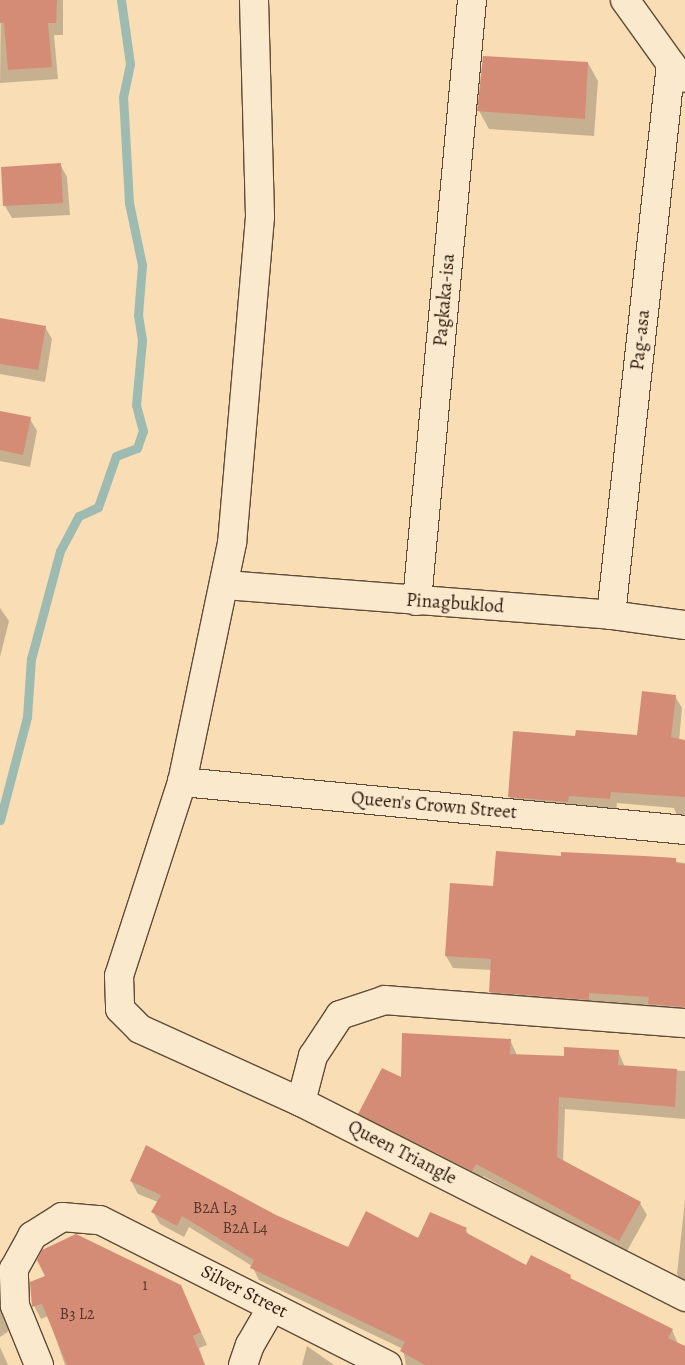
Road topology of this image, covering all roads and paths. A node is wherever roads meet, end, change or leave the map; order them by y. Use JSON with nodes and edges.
{"nodes":[{"id":1,"x":254,"y":0,"type":"edge"},
{"id":2,"x":472,"y":0,"type":"edge"},
{"id":3,"x":624,"y":0,"type":"edge"},
{"id":4,"x":678,"y":74,"type":"edge"},
{"id":5,"x":225,"y":585,"type":"junction"},
{"id":6,"x":417,"y":601,"type":"junction"},
{"id":7,"x":611,"y":615,"type":"junction"},
{"id":8,"x":685,"y":625,"type":"edge"},
{"id":9,"x":182,"y":782,"type":"junction"},
{"id":10,"x":685,"y":830,"type":"edge"},
{"id":11,"x":685,"y":1023,"type":"edge"},
{"id":12,"x":301,"y":1102,"type":"junction"},
{"id":13,"x":685,"y":1297,"type":"edge"},
{"id":14,"x":272,"y":1307,"type":"junction"},
{"id":15,"x":38,"y":1365,"type":"edge"},
{"id":16,"x":243,"y":1365,"type":"edge"},
{"id":17,"x":387,"y":1365,"type":"edge"}],
"edges":[{"from":1,"to":5,"type":"street"},
{"from":2,"to":6,"type":"street","name":"Pagkaka-isa"},
{"from":3,"to":4,"type":"street"},
{"from":4,"to":7,"type":"street","name":"Pag-asa"},
{"from":5,"to":6,"type":"street","name":"Pinagbuklod"},
{"from":5,"to":9,"type":"street"},
{"from":6,"to":7,"type":"street","name":"Pinagbuklod"},
{"from":7,"to":8,"type":"street","name":"Pinagbuklod"},
{"from":9,"to":10,"type":"street","name":"Queen's Crown Street"},
{"from":9,"to":12,"type":"street","name":"Queen Triangle"},
{"from":11,"to":12,"type":"street"},
{"from":12,"to":13,"type":"street","name":"Queen Triangle"},
{"from":14,"to":15,"type":"street","name":"Silver Street"},
{"from":14,"to":16,"type":"street"},
{"from":14,"to":17,"type":"street","name":"Silver Street"}]}
